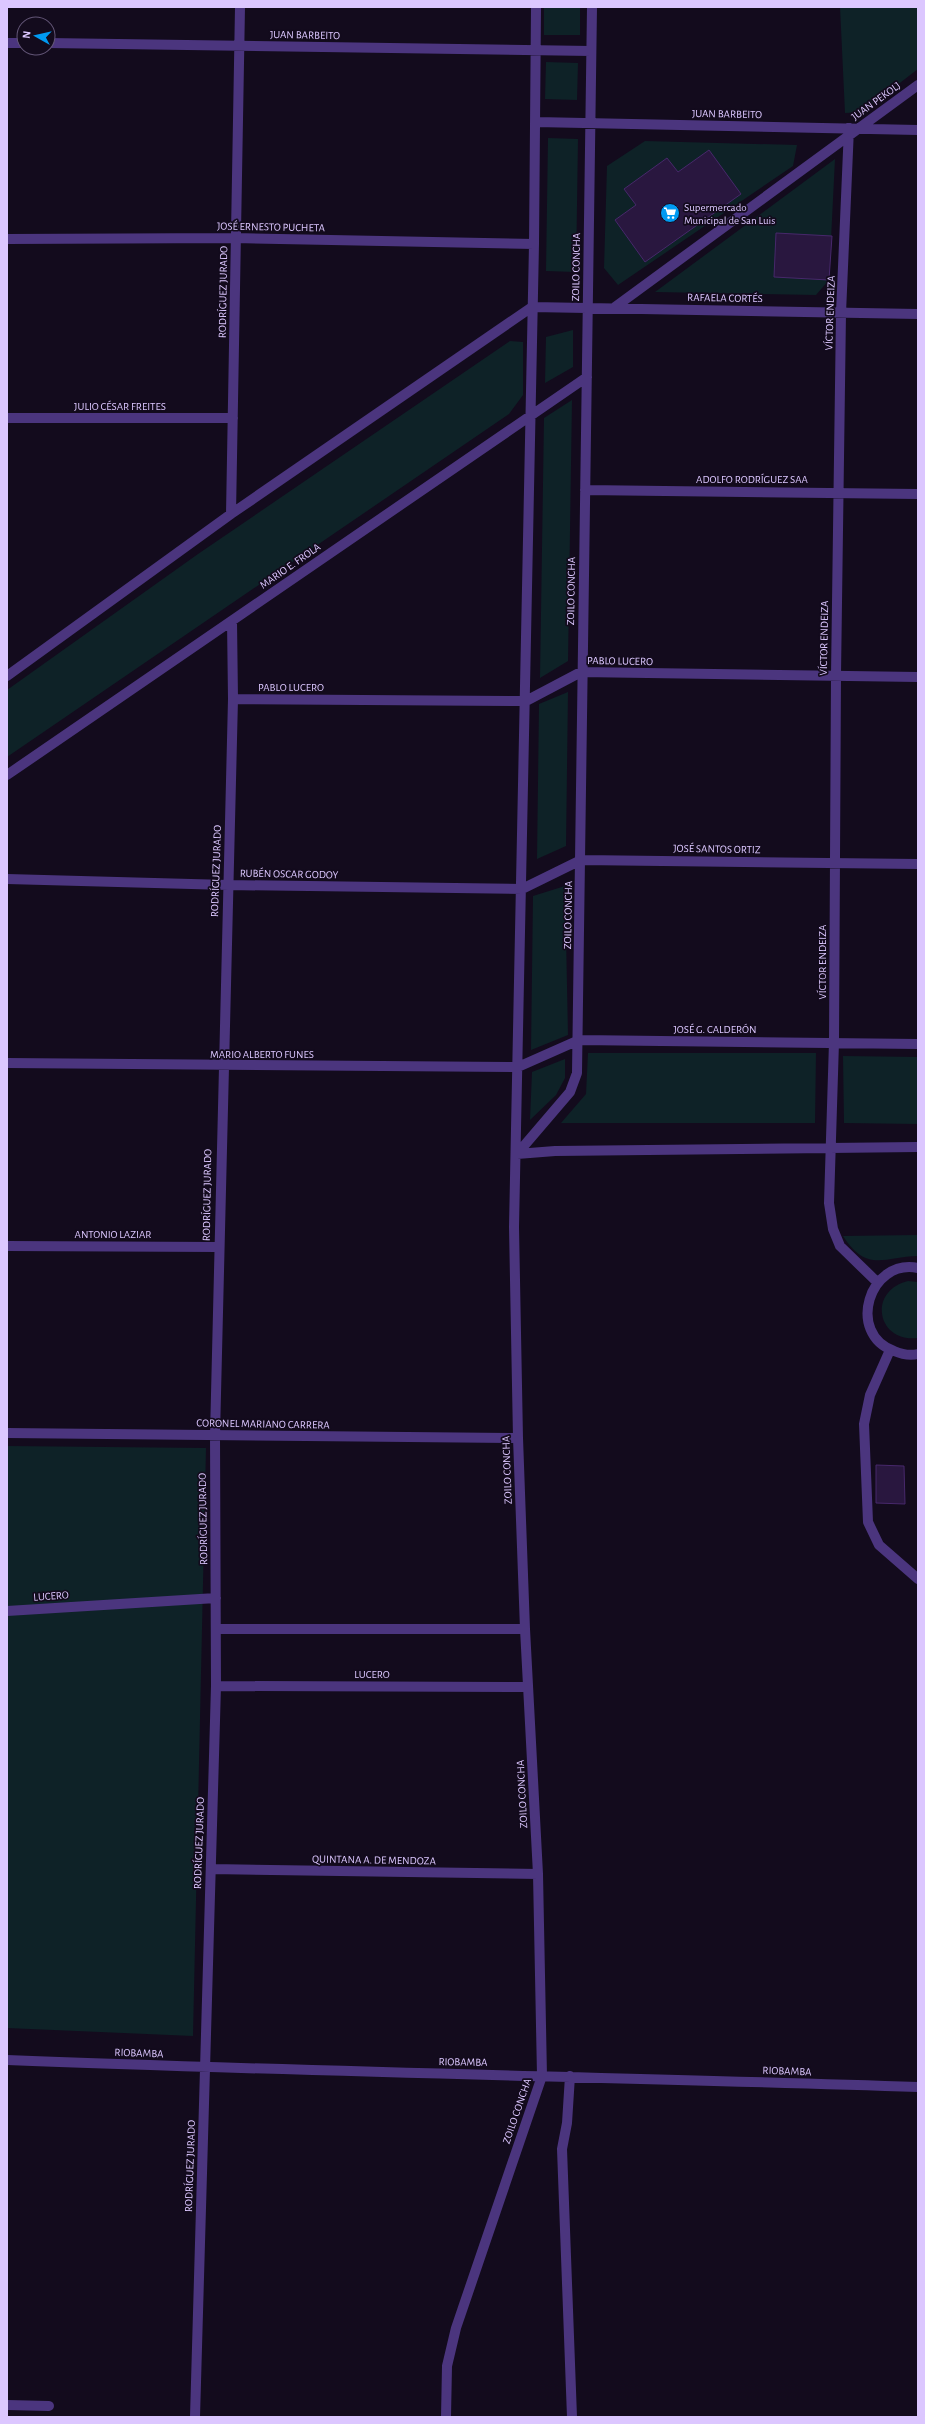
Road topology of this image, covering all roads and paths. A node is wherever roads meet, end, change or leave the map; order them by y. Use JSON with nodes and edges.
{"nodes":[{"id":1,"x":240,"y":7,"type":"edge"},
{"id":2,"x":536,"y":7,"type":"edge"},
{"id":3,"x":592,"y":7,"type":"edge"},
{"id":4,"x":56,"y":43,"type":"edge"},
{"id":5,"x":239,"y":46,"type":"junction"},
{"id":6,"x":535,"y":50,"type":"junction"},
{"id":7,"x":592,"y":51,"type":"junction"},
{"id":8,"x":918,"y":85,"type":"edge"},
{"id":9,"x":536,"y":122,"type":"junction"},
{"id":10,"x":589,"y":124,"type":"junction"},
{"id":11,"x":918,"y":130,"type":"edge"},
{"id":12,"x":852,"y":131,"type":"junction"},
{"id":13,"x":7,"y":238,"type":"edge"},
{"id":14,"x":235,"y":238,"type":"junction"},
{"id":15,"x":534,"y":244,"type":"junction"},
{"id":16,"x":532,"y":307,"type":"junction"},
{"id":17,"x":587,"y":307,"type":"junction"},
{"id":18,"x":615,"y":307,"type":"junction"},
{"id":19,"x":841,"y":313,"type":"junction"},
{"id":20,"x":918,"y":314,"type":"edge"},
{"id":21,"x":587,"y":377,"type":"junction"},
{"id":22,"x":530,"y":415,"type":"junction"},
{"id":23,"x":7,"y":418,"type":"edge"},
{"id":24,"x":233,"y":418,"type":"junction"},
{"id":25,"x":585,"y":490,"type":"junction"},
{"id":26,"x":839,"y":492,"type":"junction"},
{"id":27,"x":918,"y":494,"type":"edge"},
{"id":28,"x":231,"y":514,"type":"junction"},
{"id":29,"x":232,"y":621,"type":"junction"},
{"id":30,"x":581,"y":672,"type":"junction"},
{"id":31,"x":7,"y":676,"type":"edge"},
{"id":32,"x":836,"y":676,"type":"junction"},
{"id":33,"x":918,"y":677,"type":"edge"},
{"id":34,"x":232,"y":699,"type":"junction"},
{"id":35,"x":526,"y":701,"type":"junction"},
{"id":36,"x":7,"y":775,"type":"edge"},
{"id":37,"x":581,"y":860,"type":"junction"},
{"id":38,"x":834,"y":862,"type":"junction"},
{"id":39,"x":918,"y":864,"type":"edge"},
{"id":40,"x":7,"y":879,"type":"edge"},
{"id":41,"x":228,"y":885,"type":"junction"},
{"id":42,"x":522,"y":888,"type":"junction"},
{"id":43,"x":579,"y":1040,"type":"junction"},
{"id":44,"x":834,"y":1042,"type":"junction"},
{"id":45,"x":918,"y":1044,"type":"edge"},
{"id":46,"x":7,"y":1063,"type":"edge"},
{"id":47,"x":222,"y":1066,"type":"junction"},
{"id":48,"x":518,"y":1067,"type":"junction"},
{"id":49,"x":829,"y":1147,"type":"junction"},
{"id":50,"x":918,"y":1147,"type":"edge"},
{"id":51,"x":517,"y":1154,"type":"junction"},
{"id":52,"x":7,"y":1246,"type":"edge"},
{"id":53,"x":218,"y":1247,"type":"junction"},
{"id":54,"x":918,"y":1268,"type":"edge"},
{"id":55,"x":877,"y":1282,"type":"junction"},
{"id":56,"x":890,"y":1350,"type":"junction"},
{"id":57,"x":918,"y":1354,"type":"edge"},
{"id":58,"x":7,"y":1433,"type":"edge"},
{"id":59,"x":215,"y":1435,"type":"junction"},
{"id":60,"x":518,"y":1438,"type":"junction"},
{"id":61,"x":918,"y":1579,"type":"edge"},
{"id":62,"x":216,"y":1598,"type":"junction"},
{"id":63,"x":7,"y":1611,"type":"edge"},
{"id":64,"x":217,"y":1629,"type":"junction"},
{"id":65,"x":525,"y":1629,"type":"junction"},
{"id":66,"x":216,"y":1686,"type":"junction"},
{"id":67,"x":528,"y":1687,"type":"junction"},
{"id":68,"x":211,"y":1869,"type":"junction"},
{"id":69,"x":538,"y":1874,"type":"junction"},
{"id":70,"x":7,"y":2060,"type":"edge"},
{"id":71,"x":205,"y":2068,"type":"junction"},
{"id":72,"x":542,"y":2076,"type":"junction"},
{"id":73,"x":570,"y":2076,"type":"junction"},
{"id":74,"x":918,"y":2087,"type":"edge"},
{"id":75,"x":7,"y":2405,"type":"edge"},
{"id":76,"x":49,"y":2406,"type":"dead end"},
{"id":77,"x":195,"y":2417,"type":"edge"},
{"id":78,"x":446,"y":2417,"type":"edge"},
{"id":79,"x":572,"y":2417,"type":"edge"}],
"edges":[{"from":1,"to":5,"type":"street","name":"RODRÍGUEZ JURADO"},
{"from":2,"to":6,"type":"street","name":"ZOILO CONCHA"},
{"from":3,"to":7,"type":"street","name":"ZOILO CONCHA"},
{"from":4,"to":5,"type":"street","name":"JUAN BARBEITO"},
{"from":5,"to":6,"type":"street","name":"JUAN BARBEITO"},
{"from":5,"to":14,"type":"street","name":"RODRÍGUEZ JURADO"},
{"from":6,"to":7,"type":"street","name":"JUAN BARBEITO"},
{"from":6,"to":9,"type":"street","name":"ZOILO CONCHA"},
{"from":7,"to":10,"type":"street","name":"ZOILO CONCHA"},
{"from":8,"to":12,"type":"street","name":"JUAN PEKOLJ"},
{"from":9,"to":10,"type":"street","name":"JUAN BARBEITO"},
{"from":9,"to":15,"type":"street","name":"ZOILO CONCHA"},
{"from":10,"to":12,"type":"street","name":"JUAN BARBEITO"},
{"from":10,"to":17,"type":"street","name":"ZOILO CONCHA"},
{"from":11,"to":12,"type":"street","name":"JUAN BARBEITO"},
{"from":12,"to":18,"type":"street","name":"JUAN PEKOLJ"},
{"from":12,"to":19,"type":"street","name":"VÍCTOR ENDEIZA"},
{"from":13,"to":14,"type":"street","name":"JOSÉ ERNESTO PUCHETA"},
{"from":14,"to":15,"type":"street","name":"JOSÉ ERNESTO PUCHETA"},
{"from":14,"to":24,"type":"street","name":"RODRÍGUEZ JURADO"},
{"from":15,"to":16,"type":"street","name":"ZOILO CONCHA"},
{"from":16,"to":17,"type":"street","name":"RAFAELA CORTÉS"},
{"from":16,"to":22,"type":"street","name":"ZOILO CONCHA"},
{"from":16,"to":28,"type":"street"},
{"from":17,"to":18,"type":"street","name":"RAFAELA CORTÉS"},
{"from":17,"to":21,"type":"street","name":"ZOILO CONCHA"},
{"from":18,"to":19,"type":"street","name":"RAFAELA CORTÉS"},
{"from":19,"to":20,"type":"street","name":"RAFAELA CORTÉS"},
{"from":19,"to":26,"type":"street","name":"VÍCTOR ENDEIZA"},
{"from":21,"to":22,"type":"street","name":"MARIO E. FROLA"},
{"from":21,"to":25,"type":"street","name":"ZOILO CONCHA"},
{"from":22,"to":29,"type":"street","name":"MARIO E. FROLA"},
{"from":22,"to":35,"type":"street","name":"ZOILO CONCHA"},
{"from":23,"to":24,"type":"street","name":"JULIO CÉSAR FREITES"},
{"from":24,"to":28,"type":"street","name":"RODRÍGUEZ JURADO"},
{"from":25,"to":26,"type":"street","name":"ADOLFO RODRÍGUEZ SAA"},
{"from":25,"to":30,"type":"street","name":"ZOILO CONCHA"},
{"from":26,"to":27,"type":"street","name":"ADOLFO RODRÍGUEZ SAA"},
{"from":26,"to":32,"type":"street","name":"VÍCTOR ENDEIZA"},
{"from":28,"to":31,"type":"street"},
{"from":29,"to":34,"type":"street","name":"RODRÍGUEZ JURADO"},
{"from":29,"to":36,"type":"street","name":"MARIO E. FROLA"},
{"from":30,"to":32,"type":"street","name":"PABLO LUCERO"},
{"from":30,"to":35,"type":"street","name":"PABLO LUCERO"},
{"from":30,"to":37,"type":"street","name":"ZOILO CONCHA"},
{"from":32,"to":33,"type":"street","name":"PABLO LUCERO"},
{"from":32,"to":38,"type":"street","name":"VÍCTOR ENDEIZA"},
{"from":34,"to":35,"type":"street","name":"PABLO LUCERO"},
{"from":34,"to":41,"type":"street","name":"RODRÍGUEZ JURADO"},
{"from":35,"to":42,"type":"street","name":"ZOILO CONCHA"},
{"from":37,"to":38,"type":"street","name":"JOSÉ SANTOS ORTIZ"},
{"from":37,"to":42,"type":"street","name":"JOSÉ SANTOS ORTIZ"},
{"from":37,"to":43,"type":"street","name":"ZOILO CONCHA"},
{"from":38,"to":39,"type":"street","name":"JOSÉ SANTOS ORTIZ"},
{"from":38,"to":44,"type":"street","name":"VÍCTOR ENDEIZA"},
{"from":40,"to":41,"type":"street","name":"RUBÉN OSCAR GODOY"},
{"from":41,"to":42,"type":"street","name":"RUBÉN OSCAR GODOY"},
{"from":41,"to":47,"type":"street","name":"RODRÍGUEZ JURADO"},
{"from":42,"to":48,"type":"street","name":"ZOILO CONCHA"},
{"from":43,"to":44,"type":"street","name":"JOSÉ G. CALDERÓN"},
{"from":43,"to":48,"type":"street","name":"JOSÉ G. CALDERÓN"},
{"from":43,"to":51,"type":"street","name":"ZOILO CONCHA"},
{"from":44,"to":45,"type":"street","name":"JOSÉ G. CALDERÓN"},
{"from":44,"to":49,"type":"street","name":"VÍCTOR ENDEIZA"},
{"from":46,"to":47,"type":"street","name":"MARIO ALBERTO FUNES"},
{"from":47,"to":48,"type":"street","name":"MARIO ALBERTO FUNES"},
{"from":47,"to":53,"type":"street","name":"RODRÍGUEZ JURADO"},
{"from":48,"to":51,"type":"street","name":"ZOILO CONCHA"},
{"from":49,"to":50,"type":"street"},
{"from":49,"to":51,"type":"street"},
{"from":49,"to":55,"type":"street","name":"VÍCTOR ENDEIZA"},
{"from":51,"to":60,"type":"street","name":"ZOILO CONCHA"},
{"from":52,"to":53,"type":"street","name":"ANTONIO LAZIAR"},
{"from":53,"to":59,"type":"street","name":"RODRÍGUEZ JURADO"},
{"from":54,"to":55,"type":"street"},
{"from":55,"to":56,"type":"street"},
{"from":56,"to":57,"type":"street"},
{"from":56,"to":61,"type":"street"},
{"from":58,"to":59,"type":"street","name":"CORONEL MARIANO CARRERA"},
{"from":59,"to":60,"type":"street","name":"CORONEL MARIANO CARRERA"},
{"from":59,"to":62,"type":"street","name":"RODRÍGUEZ JURADO"},
{"from":60,"to":65,"type":"street","name":"ZOILO CONCHA"},
{"from":62,"to":63,"type":"street","name":"LUCERO"},
{"from":62,"to":64,"type":"street","name":"RODRÍGUEZ JURADO"},
{"from":64,"to":65,"type":"street"},
{"from":64,"to":66,"type":"street","name":"RODRÍGUEZ JURADO"},
{"from":65,"to":67,"type":"street","name":"ZOILO CONCHA"},
{"from":66,"to":67,"type":"street","name":"LUCERO"},
{"from":66,"to":68,"type":"street","name":"RODRÍGUEZ JURADO"},
{"from":67,"to":69,"type":"street","name":"ZOILO CONCHA"},
{"from":68,"to":69,"type":"street","name":"QUINTANA A. DE MENDOZA"},
{"from":68,"to":71,"type":"street","name":"RODRÍGUEZ JURADO"},
{"from":69,"to":72,"type":"street","name":"ZOILO CONCHA"},
{"from":70,"to":71,"type":"street","name":"RIOBAMBA"},
{"from":71,"to":72,"type":"street","name":"RIOBAMBA"},
{"from":71,"to":77,"type":"street","name":"RODRÍGUEZ JURADO"},
{"from":72,"to":73,"type":"street","name":"RIOBAMBA"},
{"from":72,"to":78,"type":"street","name":"ZOILO CONCHA"},
{"from":73,"to":74,"type":"street","name":"RIOBAMBA"},
{"from":73,"to":79,"type":"street"},
{"from":75,"to":76,"type":"street"}]}
